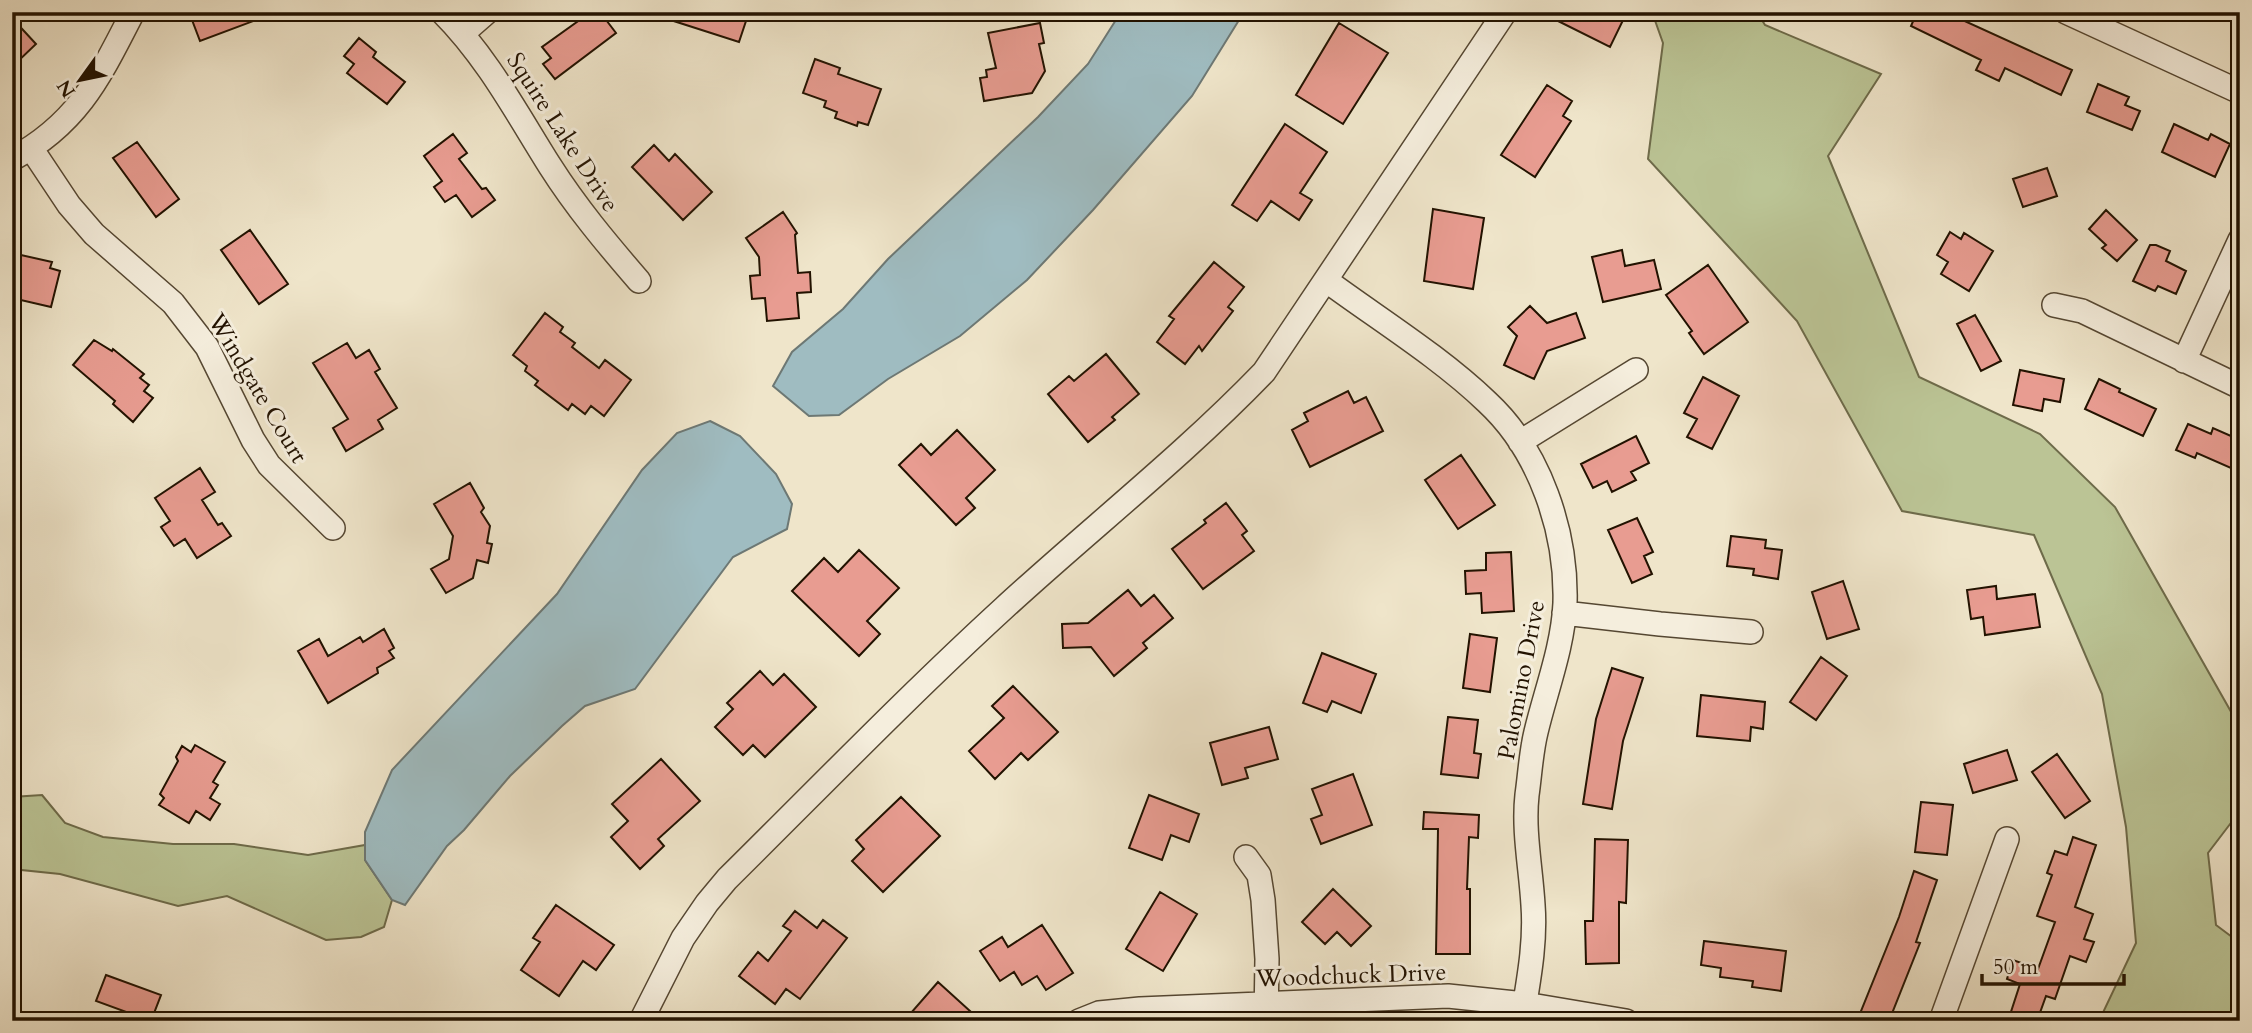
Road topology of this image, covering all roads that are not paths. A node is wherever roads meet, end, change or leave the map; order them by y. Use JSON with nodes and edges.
{"nodes":[{"id":1,"x":133,"y":12,"type":"edge"},
{"id":2,"x":442,"y":12,"type":"edge"},
{"id":3,"x":487,"y":12,"type":"edge"},
{"id":4,"x":1505,"y":12,"type":"edge"},
{"id":5,"x":2066,"y":12,"type":"edge"},
{"id":6,"x":463,"y":33,"type":"junction"},
{"id":7,"x":2240,"y":92,"type":"edge"},
{"id":8,"x":22,"y":153,"type":"edge"},
{"id":9,"x":2240,"y":240,"type":"edge"},
{"id":10,"x":639,"y":281,"type":"dead end"},
{"id":11,"x":1327,"y":281,"type":"junction"},
{"id":12,"x":2054,"y":305,"type":"dead end"},
{"id":13,"x":2184,"y":362,"type":"junction"},
{"id":14,"x":1636,"y":370,"type":"dead end"},
{"id":15,"x":2240,"y":387,"type":"edge"},
{"id":16,"x":1520,"y":442,"type":"junction"},
{"id":17,"x":333,"y":528,"type":"dead end"},
{"id":18,"x":1564,"y":613,"type":"junction"},
{"id":19,"x":1751,"y":632,"type":"dead end"},
{"id":20,"x":2007,"y":839,"type":"dead end"},
{"id":21,"x":1246,"y":857,"type":"dead end"},
{"id":22,"x":1266,"y":1012,"type":"edge"},
{"id":23,"x":1524,"y":1013,"type":"edge"},
{"id":24,"x":641,"y":1021,"type":"edge"},
{"id":25,"x":1079,"y":1021,"type":"edge"},
{"id":26,"x":1626,"y":1021,"type":"edge"},
{"id":27,"x":1941,"y":1021,"type":"edge"}],
"edges":[{"from":1,"to":8,"type":"street"},
{"from":2,"to":6,"type":"street","name":"Squire Lake Drive"},
{"from":3,"to":6,"type":"street"},
{"from":4,"to":11,"type":"street"},
{"from":5,"to":7,"type":"street"},
{"from":6,"to":10,"type":"street","name":"Squire Lake Drive"},
{"from":8,"to":17,"type":"street","name":"Windgate Court"},
{"from":9,"to":13,"type":"street"},
{"from":11,"to":16,"type":"street","name":"Palomino Drive"},
{"from":11,"to":24,"type":"street"},
{"from":12,"to":13,"type":"street"},
{"from":13,"to":15,"type":"street"},
{"from":14,"to":16,"type":"street"},
{"from":16,"to":18,"type":"street","name":"Palomino Drive"},
{"from":18,"to":19,"type":"street"},
{"from":18,"to":23,"type":"street","name":"Palomino Drive"},
{"from":20,"to":27,"type":"street"},
{"from":21,"to":22,"type":"street"},
{"from":22,"to":23,"type":"street","name":"Woodchuck Drive"},
{"from":22,"to":25,"type":"street","name":"Woodchuck Drive"},
{"from":23,"to":26,"type":"street","name":"Woodchuck Drive"}]}
